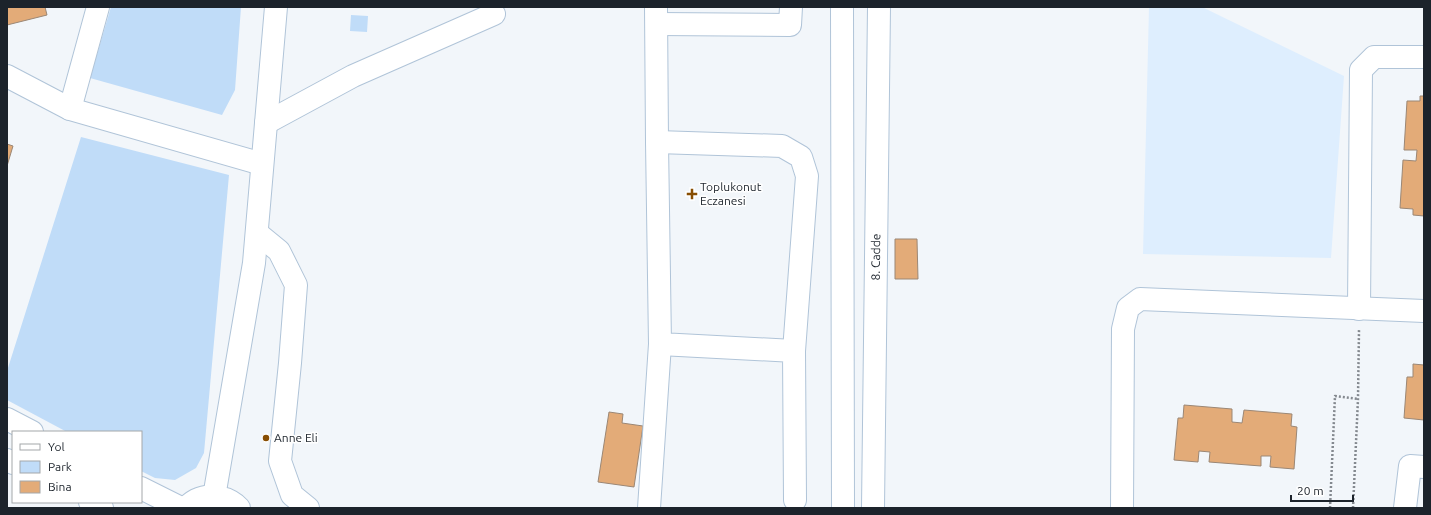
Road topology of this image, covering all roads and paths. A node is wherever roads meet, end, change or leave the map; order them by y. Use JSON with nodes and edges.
{"nodes":[{"id":1,"x":98,"y":7,"type":"edge"},
{"id":2,"x":276,"y":7,"type":"edge"},
{"id":3,"x":791,"y":7,"type":"edge"},
{"id":4,"x":842,"y":7,"type":"edge"},
{"id":5,"x":879,"y":7,"type":"edge"},
{"id":6,"x":494,"y":14,"type":"dead end"},
{"id":7,"x":656,"y":15,"type":"edge"},
{"id":8,"x":1424,"y":58,"type":"edge"},
{"id":9,"x":7,"y":76,"type":"edge"},
{"id":10,"x":70,"y":108,"type":"junction"},
{"id":11,"x":266,"y":123,"type":"junction"},
{"id":12,"x":656,"y":142,"type":"junction"},
{"id":13,"x":262,"y":164,"type":"junction"},
{"id":14,"x":257,"y":233,"type":"junction"},
{"id":15,"x":1359,"y":309,"type":"junction"},
{"id":16,"x":1424,"y":311,"type":"edge"},
{"id":17,"x":660,"y":344,"type":"junction"},
{"id":18,"x":794,"y":351,"type":"junction"},
{"id":19,"x":1358,"y":399,"type":"junction"},
{"id":20,"x":7,"y":419,"type":"edge"},
{"id":21,"x":30,"y":431,"type":"edge"},
{"id":22,"x":1424,"y":467,"type":"edge"},
{"id":23,"x":142,"y":488,"type":"edge"},
{"id":24,"x":214,"y":496,"type":"junction"},
{"id":25,"x":795,"y":500,"type":"dead end"},
{"id":26,"x":92,"y":503,"type":"edge"},
{"id":27,"x":102,"y":508,"type":"edge"},
{"id":28,"x":181,"y":508,"type":"edge"},
{"id":29,"x":185,"y":508,"type":"edge"},
{"id":30,"x":239,"y":508,"type":"edge"},
{"id":31,"x":308,"y":508,"type":"edge"},
{"id":32,"x":649,"y":508,"type":"edge"},
{"id":33,"x":843,"y":508,"type":"edge"},
{"id":34,"x":873,"y":508,"type":"edge"},
{"id":35,"x":1122,"y":508,"type":"edge"},
{"id":36,"x":1330,"y":508,"type":"edge"},
{"id":37,"x":1353,"y":508,"type":"edge"},
{"id":38,"x":1405,"y":508,"type":"edge"}],
"edges":[{"from":1,"to":10,"type":"street"},
{"from":2,"to":11,"type":"street"},
{"from":3,"to":7,"type":"street"},
{"from":4,"to":33,"type":"street"},
{"from":5,"to":34,"type":"street","name":"8. Cadde"},
{"from":6,"to":11,"type":"street"},
{"from":7,"to":12,"type":"street"},
{"from":8,"to":15,"type":"street"},
{"from":9,"to":10,"type":"street"},
{"from":10,"to":13,"type":"street"},
{"from":11,"to":13,"type":"street"},
{"from":12,"to":17,"type":"street"},
{"from":12,"to":18,"type":"street"},
{"from":13,"to":14,"type":"street"},
{"from":14,"to":24,"type":"street"},
{"from":14,"to":31,"type":"street"},
{"from":15,"to":16,"type":"street"},
{"from":15,"to":19,"type":"path"},
{"from":15,"to":35,"type":"street"},
{"from":17,"to":18,"type":"street"},
{"from":17,"to":32,"type":"street"},
{"from":18,"to":25,"type":"street"},
{"from":19,"to":36,"type":"path"},
{"from":19,"to":37,"type":"path"},
{"from":20,"to":21,"type":"street"},
{"from":22,"to":38,"type":"street"},
{"from":23,"to":28,"type":"street"},
{"from":24,"to":29,"type":"street"},
{"from":24,"to":30,"type":"street"},
{"from":26,"to":27,"type":"street"}]}
